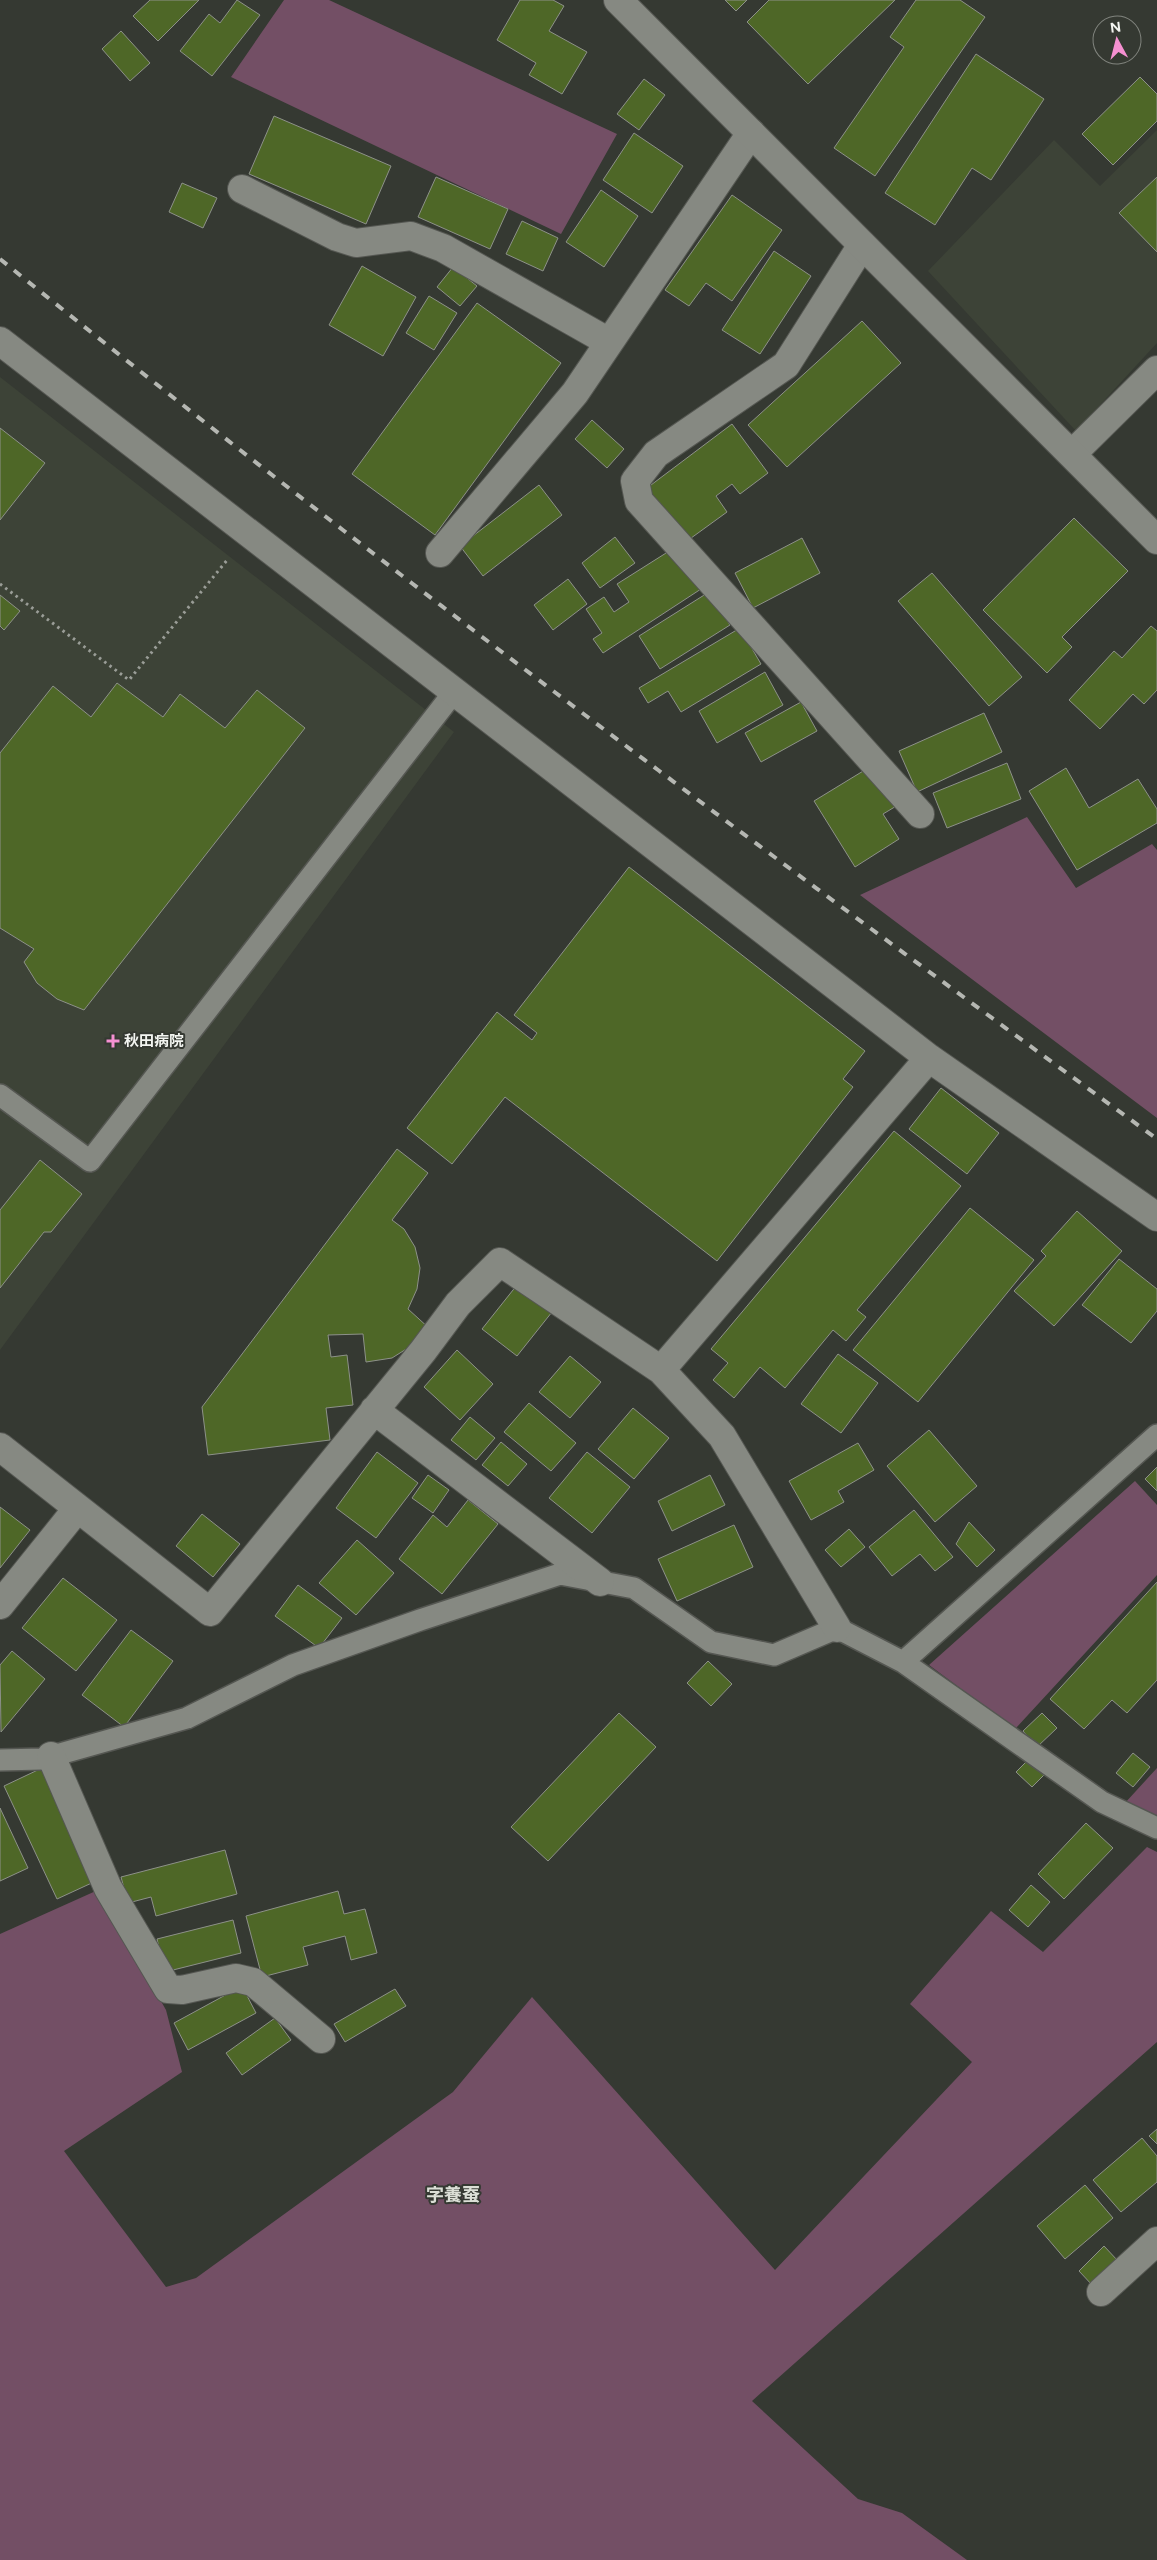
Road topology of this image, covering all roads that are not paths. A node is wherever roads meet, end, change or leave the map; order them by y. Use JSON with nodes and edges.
{"nodes":[{"id":1,"x":618,"y":0,"type":"edge"},
{"id":2,"x":751,"y":133,"type":"junction"},
{"id":3,"x":242,"y":189,"type":"dead end"},
{"id":4,"x":862,"y":245,"type":"junction"},
{"id":5,"x":0,"y":341,"type":"edge"},
{"id":6,"x":609,"y":342,"type":"junction"},
{"id":7,"x":1157,"y":370,"type":"edge"},
{"id":8,"x":1072,"y":454,"type":"junction"},
{"id":9,"x":1157,"y":540,"type":"edge"},
{"id":10,"x":440,"y":553,"type":"dead end"},
{"id":11,"x":454,"y":692,"type":"junction"},
{"id":12,"x":920,"y":814,"type":"dead end"},
{"id":13,"x":929,"y":1058,"type":"junction"},
{"id":14,"x":0,"y":1095,"type":"edge"},
{"id":15,"x":1157,"y":1217,"type":"edge"},
{"id":16,"x":661,"y":1370,"type":"junction"},
{"id":17,"x":374,"y":1410,"type":"junction"},
{"id":18,"x":1157,"y":1435,"type":"edge"},
{"id":19,"x":0,"y":1447,"type":"edge"},
{"id":20,"x":76,"y":1509,"type":"junction"},
{"id":21,"x":600,"y":1582,"type":"junction"},
{"id":22,"x":0,"y":1605,"type":"edge"},
{"id":23,"x":837,"y":1628,"type":"junction"},
{"id":24,"x":903,"y":1662,"type":"junction"},
{"id":25,"x":51,"y":1756,"type":"junction"},
{"id":26,"x":0,"y":1760,"type":"edge"},
{"id":27,"x":1157,"y":1828,"type":"edge"},
{"id":28,"x":321,"y":2039,"type":"dead end"},
{"id":29,"x":1157,"y":2241,"type":"edge"},
{"id":30,"x":1101,"y":2292,"type":"dead end"}],
"edges":[{"from":1,"to":2,"type":"street"},
{"from":2,"to":4,"type":"street"},
{"from":2,"to":6,"type":"street"},
{"from":3,"to":6,"type":"street"},
{"from":4,"to":8,"type":"street"},
{"from":4,"to":12,"type":"street"},
{"from":5,"to":11,"type":"street"},
{"from":6,"to":10,"type":"street"},
{"from":7,"to":8,"type":"street"},
{"from":8,"to":9,"type":"street"},
{"from":11,"to":13,"type":"street"},
{"from":11,"to":14,"type":"lane"},
{"from":13,"to":15,"type":"street"},
{"from":13,"to":16,"type":"street"},
{"from":16,"to":17,"type":"street"},
{"from":16,"to":23,"type":"street"},
{"from":17,"to":20,"type":"street"},
{"from":17,"to":21,"type":"street"},
{"from":18,"to":24,"type":"lane"},
{"from":19,"to":20,"type":"street"},
{"from":20,"to":22,"type":"street"},
{"from":21,"to":23,"type":"lane"},
{"from":21,"to":25,"type":"lane"},
{"from":23,"to":24,"type":"lane"},
{"from":24,"to":27,"type":"lane"},
{"from":25,"to":26,"type":"lane"},
{"from":25,"to":28,"type":"street"},
{"from":29,"to":30,"type":"street"}]}
